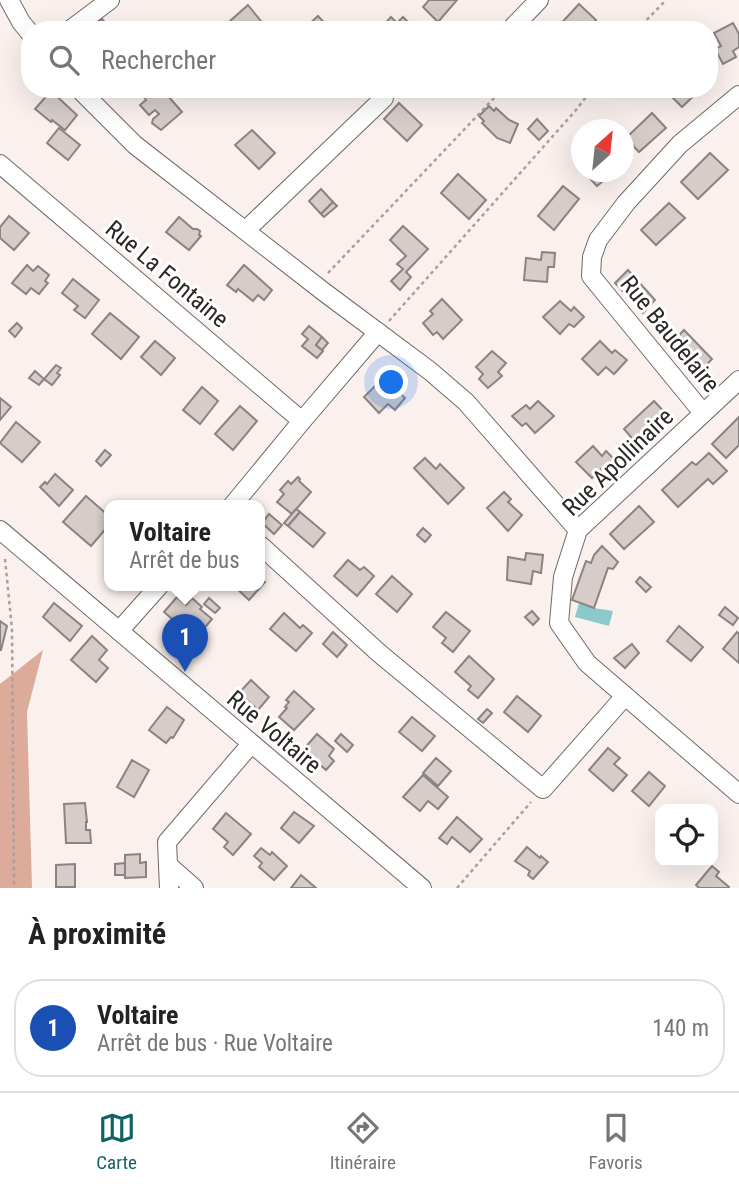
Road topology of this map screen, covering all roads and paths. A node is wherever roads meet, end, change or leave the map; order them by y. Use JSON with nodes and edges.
{"nodes":[{"id":1,"x":9,"y":0,"type":"edge"},
{"id":2,"x":110,"y":0,"type":"edge"},
{"id":3,"x":539,"y":0,"type":"edge"},
{"id":4,"x":666,"y":0,"type":"edge"},
{"id":5,"x":82,"y":21,"type":"edge"},
{"id":6,"x":519,"y":21,"type":"edge"},
{"id":7,"x":646,"y":21,"type":"edge"},
{"id":8,"x":21,"y":22,"type":"edge"},
{"id":9,"x":739,"y":95,"type":"edge"},
{"id":10,"x":88,"y":98,"type":"edge"},
{"id":11,"x":384,"y":98,"type":"dead end"},
{"id":12,"x":494,"y":98,"type":"edge"},
{"id":13,"x":585,"y":98,"type":"edge"},
{"id":14,"x":0,"y":164,"type":"edge"},
{"id":15,"x":246,"y":230,"type":"junction"},
{"id":16,"x":316,"y":285,"type":"junction"},
{"id":17,"x":378,"y":332,"type":"junction"},
{"id":18,"x":739,"y":380,"type":"edge"},
{"id":19,"x":703,"y":413,"type":"junction"},
{"id":20,"x":302,"y":421,"type":"junction"},
{"id":21,"x":237,"y":500,"type":"edge"},
{"id":22,"x":578,"y":530,"type":"junction"},
{"id":23,"x":2,"y":532,"type":"edge"},
{"id":24,"x":265,"y":550,"type":"edge"},
{"id":25,"x":155,"y":591,"type":"edge"},
{"id":26,"x":119,"y":631,"type":"junction"},
{"id":27,"x":625,"y":696,"type":"junction"},
{"id":28,"x":251,"y":744,"type":"junction"},
{"id":29,"x":543,"y":789,"type":"junction"},
{"id":30,"x":739,"y":794,"type":"edge"},
{"id":31,"x":168,"y":865,"type":"junction"},
{"id":32,"x":14,"y":888,"type":"edge"},
{"id":33,"x":169,"y":888,"type":"edge"},
{"id":34,"x":194,"y":888,"type":"edge"},
{"id":35,"x":422,"y":888,"type":"edge"},
{"id":36,"x":457,"y":888,"type":"edge"}],
"edges":[{"from":1,"to":8,"type":"street"},
{"from":2,"to":5,"type":"street"},
{"from":3,"to":6,"type":"street"},
{"from":4,"to":7,"type":"path"},
{"from":9,"to":19,"type":"street","name":"Rue Baudelaire"},
{"from":10,"to":15,"type":"street"},
{"from":11,"to":15,"type":"street"},
{"from":12,"to":16,"type":"path"},
{"from":13,"to":17,"type":"path"},
{"from":14,"to":20,"type":"street","name":"Rue La Fontaine"},
{"from":15,"to":16,"type":"street"},
{"from":16,"to":17,"type":"street"},
{"from":17,"to":20,"type":"street"},
{"from":17,"to":22,"type":"street"},
{"from":18,"to":19,"type":"street","name":"Rue Apollinaire"},
{"from":19,"to":22,"type":"street","name":"Rue Apollinaire"},
{"from":20,"to":21,"type":"street"},
{"from":22,"to":27,"type":"street","name":"Rue Apollinaire"},
{"from":23,"to":26,"type":"street","name":"Rue Voltaire"},
{"from":23,"to":32,"type":"path"},
{"from":24,"to":29,"type":"street"},
{"from":25,"to":26,"type":"street"},
{"from":26,"to":28,"type":"street","name":"Rue Voltaire"},
{"from":27,"to":29,"type":"street"},
{"from":27,"to":30,"type":"street","name":"Rue Apollinaire"},
{"from":28,"to":31,"type":"street"},
{"from":28,"to":35,"type":"street","name":"Rue Voltaire"},
{"from":29,"to":36,"type":"path"},
{"from":31,"to":33,"type":"street"},
{"from":31,"to":34,"type":"street"}]}
